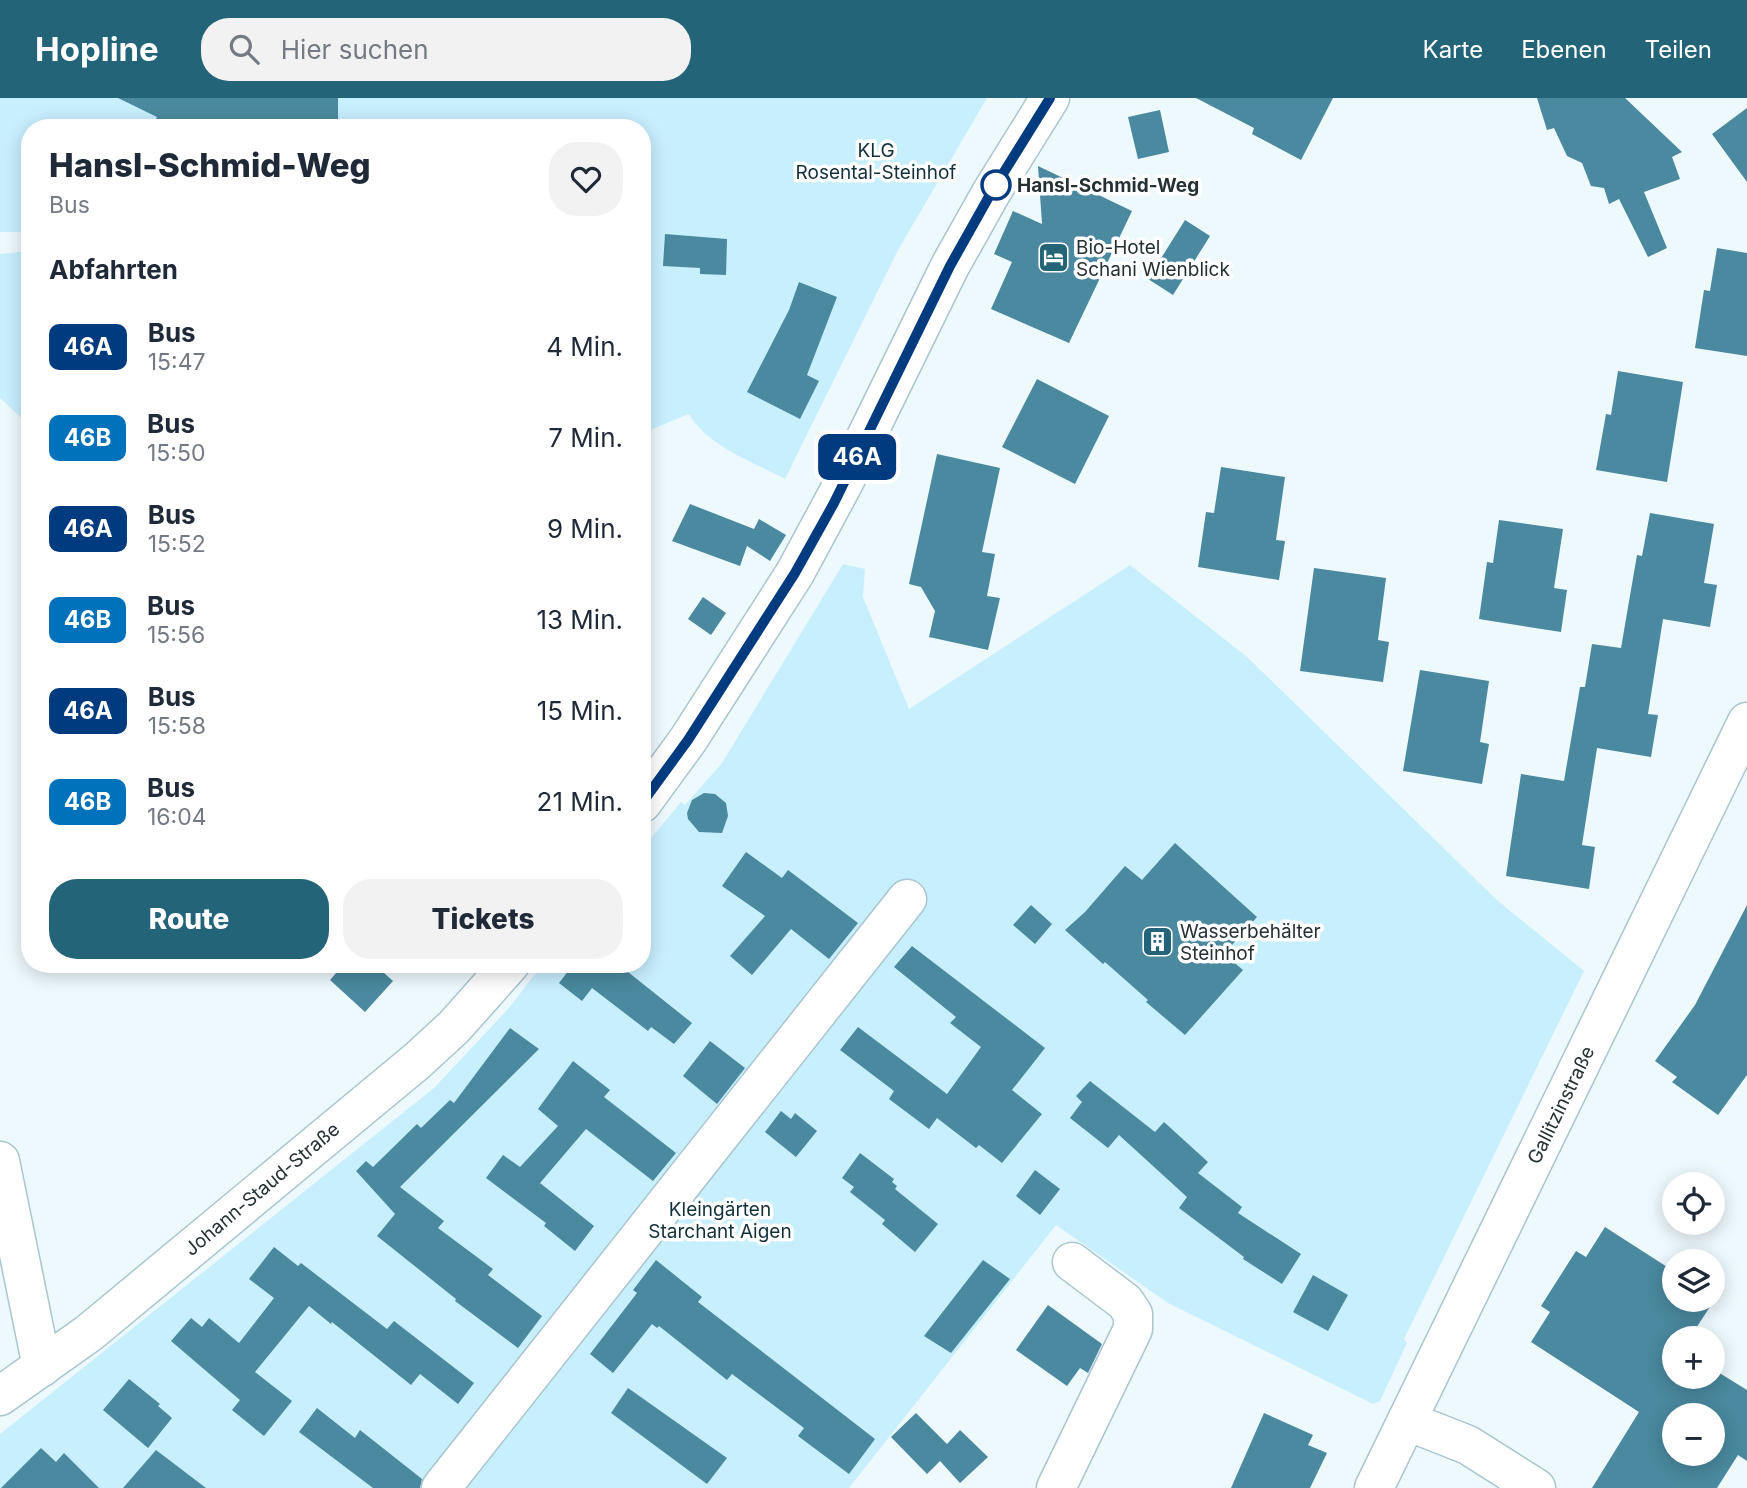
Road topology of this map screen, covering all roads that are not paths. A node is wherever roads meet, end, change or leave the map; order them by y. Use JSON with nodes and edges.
{"nodes":[{"id":1,"x":1050,"y":98,"type":"edge"},
{"id":2,"x":1747,"y":722,"type":"edge"},
{"id":3,"x":651,"y":791,"type":"edge"},
{"id":4,"x":907,"y":899,"type":"dead end"},
{"id":5,"x":502,"y":973,"type":"edge"},
{"id":6,"x":0,"y":1161,"type":"edge"},
{"id":7,"x":1072,"y":1262,"type":"dead end"},
{"id":8,"x":42,"y":1367,"type":"junction"},
{"id":9,"x":0,"y":1396,"type":"edge"},
{"id":10,"x":1407,"y":1421,"type":"junction"},
{"id":11,"x":441,"y":1488,"type":"edge"},
{"id":12,"x":1056,"y":1488,"type":"edge"},
{"id":13,"x":1374,"y":1488,"type":"edge"},
{"id":14,"x":1536,"y":1488,"type":"edge"}],
"edges":[{"from":1,"to":3,"type":"street"},
{"from":2,"to":10,"type":"street","name":"Gallitzinstraße"},
{"from":4,"to":11,"type":"street"},
{"from":5,"to":8,"type":"street","name":"Johann-Staud-Straße"},
{"from":6,"to":8,"type":"street"},
{"from":7,"to":12,"type":"street"},
{"from":8,"to":9,"type":"street","name":"Johann-Staud-Straße"},
{"from":10,"to":13,"type":"street","name":"Gallitzinstraße"},
{"from":10,"to":14,"type":"street"}]}
